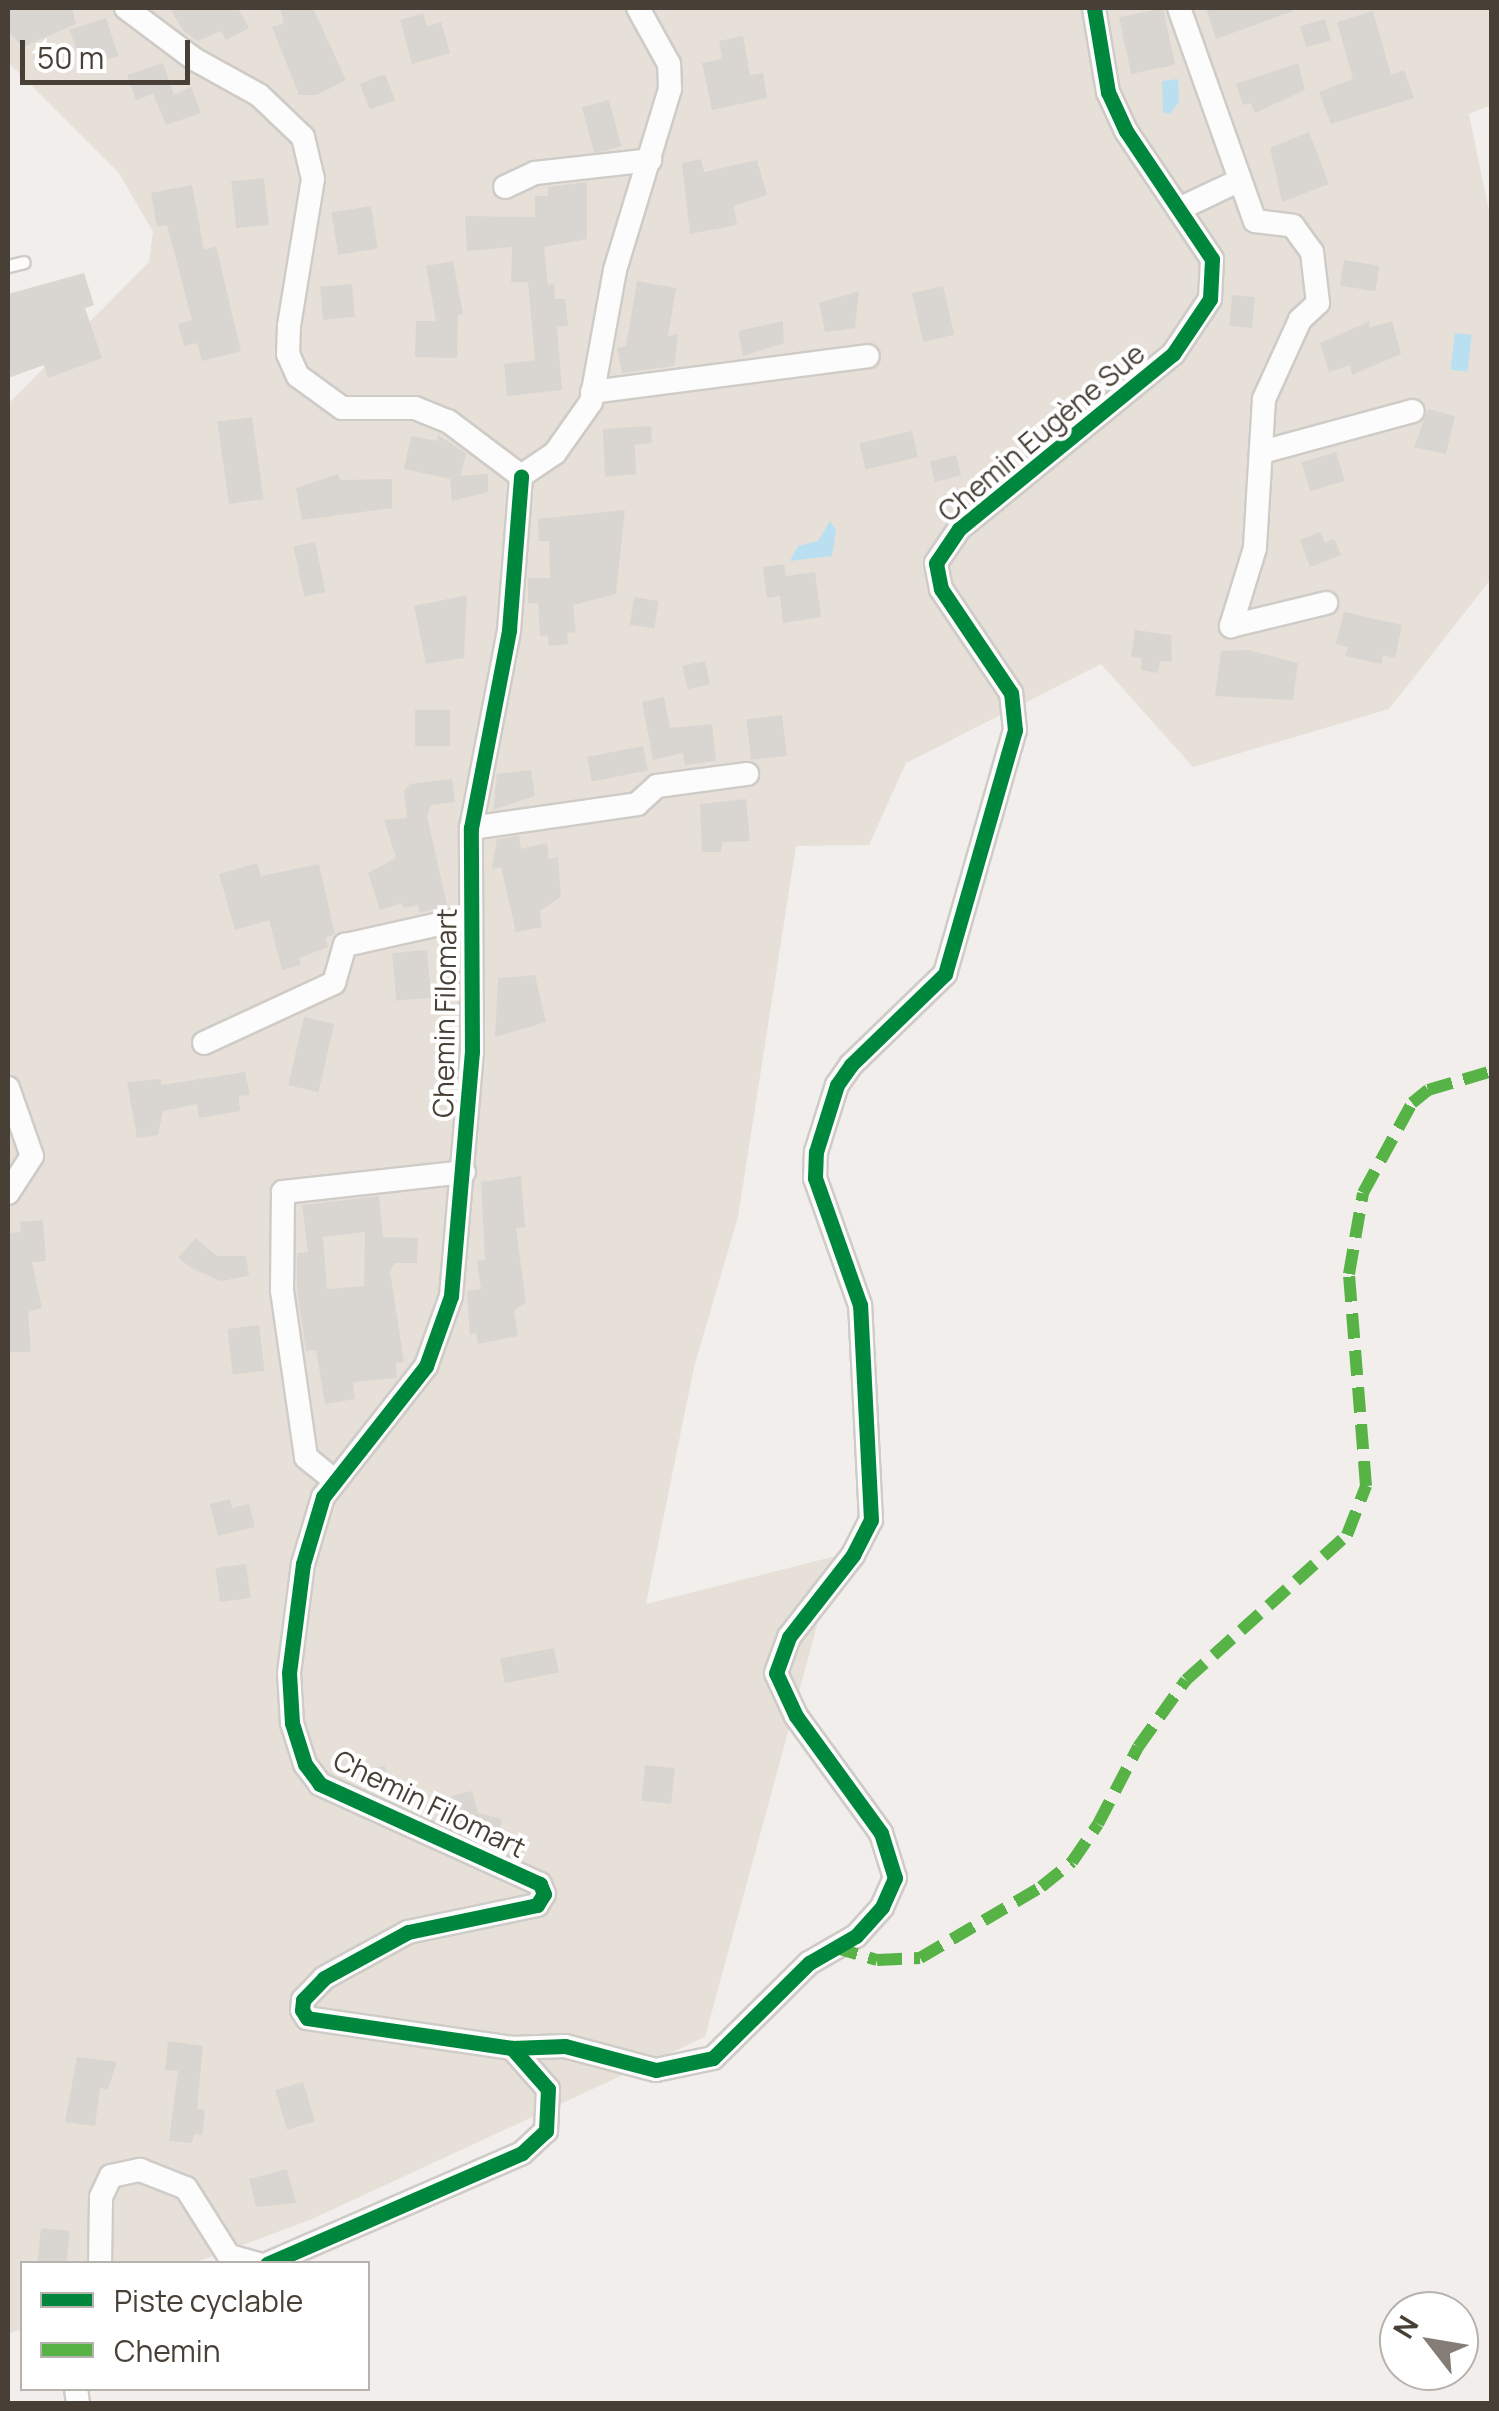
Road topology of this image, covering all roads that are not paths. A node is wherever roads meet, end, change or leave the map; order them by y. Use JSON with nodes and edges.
{"nodes":[{"id":1,"x":126,"y":8,"type":"edge"},
{"id":2,"x":638,"y":8,"type":"edge"},
{"id":3,"x":1094,"y":8,"type":"edge"},
{"id":4,"x":1179,"y":8,"type":"edge"},
{"id":5,"x":650,"y":160,"type":"junction"},
{"id":6,"x":1238,"y":180,"type":"junction"},
{"id":7,"x":505,"y":187,"type":"dead end"},
{"id":8,"x":1181,"y":208,"type":"junction"},
{"id":9,"x":24,"y":262,"type":"dead end"},
{"id":10,"x":8,"y":266,"type":"edge"},
{"id":11,"x":868,"y":356,"type":"dead end"},
{"id":12,"x":592,"y":392,"type":"junction"},
{"id":13,"x":1413,"y":411,"type":"dead end"},
{"id":14,"x":1262,"y":452,"type":"junction"},
{"id":15,"x":521,"y":476,"type":"junction"},
{"id":16,"x":1326,"y":603,"type":"dead end"},
{"id":17,"x":747,"y":774,"type":"dead end"},
{"id":18,"x":471,"y":828,"type":"junction"},
{"id":19,"x":470,"y":917,"type":"junction"},
{"id":20,"x":204,"y":1043,"type":"dead end"},
{"id":21,"x":8,"y":1088,"type":"edge"},
{"id":22,"x":464,"y":1172,"type":"junction"},
{"id":23,"x":8,"y":1193,"type":"edge"},
{"id":24,"x":334,"y":1480,"type":"junction"},
{"id":25,"x":512,"y":2048,"type":"junction"},
{"id":26,"x":100,"y":2261,"type":"edge"},
{"id":27,"x":251,"y":2261,"type":"edge"},
{"id":28,"x":270,"y":2261,"type":"edge"}],
"edges":[{"from":1,"to":15,"type":"street"},
{"from":2,"to":5,"type":"street"},
{"from":3,"to":8,"type":"street","name":"Chemin Eugène Sue"},
{"from":4,"to":6,"type":"street"},
{"from":5,"to":7,"type":"street"},
{"from":5,"to":12,"type":"street"},
{"from":6,"to":8,"type":"street"},
{"from":6,"to":14,"type":"street"},
{"from":8,"to":25,"type":"street","name":"Chemin Eugène Sue"},
{"from":9,"to":10,"type":"lane"},
{"from":11,"to":12,"type":"street"},
{"from":12,"to":15,"type":"street"},
{"from":13,"to":14,"type":"street"},
{"from":14,"to":16,"type":"street"},
{"from":15,"to":18,"type":"street","name":"Chemin Filomart"},
{"from":17,"to":18,"type":"street"},
{"from":18,"to":19,"type":"street","name":"Chemin Filomart"},
{"from":19,"to":20,"type":"street","name":"Chemin Filomart"},
{"from":19,"to":22,"type":"street","name":"Chemin Filomart"},
{"from":21,"to":23,"type":"street"},
{"from":22,"to":24,"type":"street","name":"Chemin Filomart"},
{"from":22,"to":24,"type":"street"},
{"from":24,"to":25,"type":"street","name":"Chemin Filomart"},
{"from":25,"to":28,"type":"street"},
{"from":26,"to":27,"type":"street"}]}
